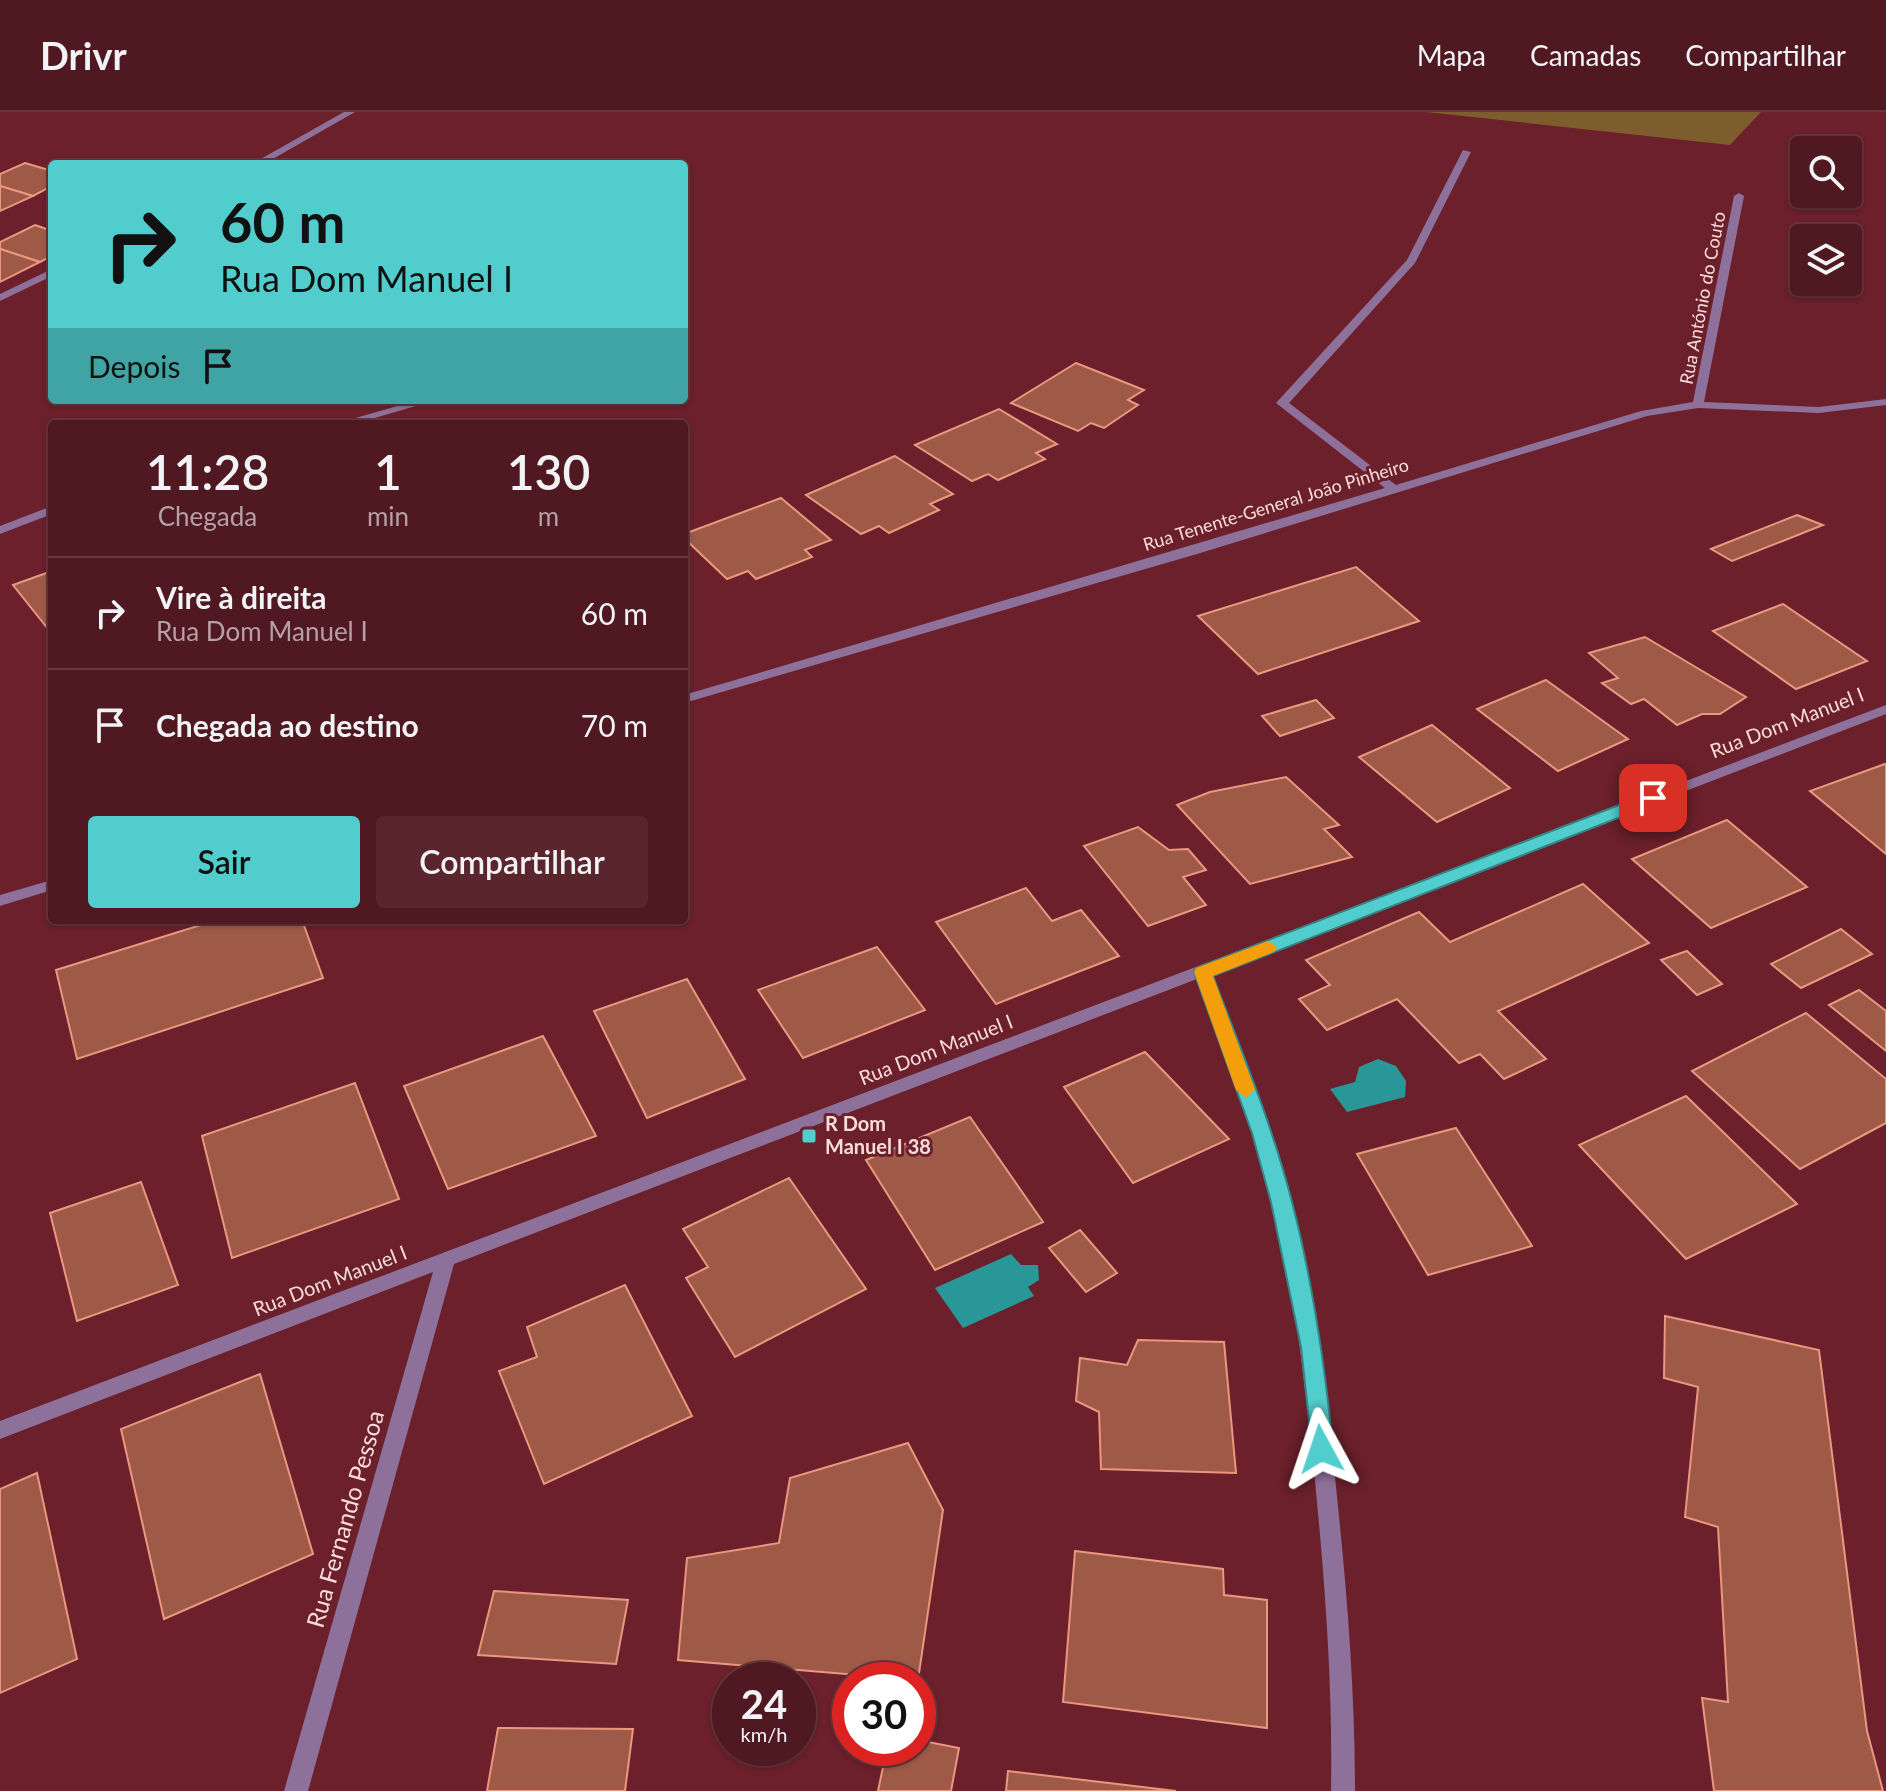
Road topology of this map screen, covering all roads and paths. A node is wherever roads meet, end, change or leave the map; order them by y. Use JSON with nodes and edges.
{"nodes":[{"id":1,"x":351,"y":112,"type":"edge"},
{"id":2,"x":1466,"y":152,"type":"dead end"},
{"id":3,"x":264,"y":160,"type":"edge"},
{"id":4,"x":1739,"y":196,"type":"dead end"},
{"id":5,"x":48,"y":274,"type":"edge"},
{"id":6,"x":0,"y":298,"type":"edge"},
{"id":7,"x":1886,"y":402,"type":"edge"},
{"id":8,"x":416,"y":404,"type":"edge"},
{"id":9,"x":1698,"y":405,"type":"junction"},
{"id":10,"x":356,"y":420,"type":"edge"},
{"id":11,"x":1395,"y":490,"type":"junction"},
{"id":12,"x":48,"y":512,"type":"edge"},
{"id":13,"x":0,"y":530,"type":"edge"},
{"id":14,"x":688,"y":698,"type":"edge"},
{"id":15,"x":1886,"y":709,"type":"edge"},
{"id":16,"x":48,"y":886,"type":"edge"},
{"id":17,"x":0,"y":901,"type":"edge"},
{"id":18,"x":1203,"y":972,"type":"junction"},
{"id":19,"x":446,"y":1261,"type":"junction"},
{"id":20,"x":0,"y":1430,"type":"edge"},
{"id":21,"x":296,"y":1791,"type":"edge"},
{"id":22,"x":1343,"y":1791,"type":"edge"}],
"edges":[{"from":1,"to":3,"type":"street"},
{"from":2,"to":11,"type":"street"},
{"from":4,"to":9,"type":"street","name":"Rua António do Couto"},
{"from":5,"to":6,"type":"street"},
{"from":7,"to":9,"type":"street","name":"Rua Tenente-General João Pinheiro"},
{"from":8,"to":10,"type":"street"},
{"from":9,"to":11,"type":"street","name":"Rua Tenente-General João Pinheiro"},
{"from":11,"to":14,"type":"street","name":"Rua Tenente-General João Pinheiro"},
{"from":12,"to":13,"type":"street"},
{"from":15,"to":18,"type":"street","name":"Rua Dom Manuel I"},
{"from":16,"to":17,"type":"street"},
{"from":18,"to":19,"type":"street","name":"Rua Dom Manuel I"},
{"from":18,"to":22,"type":"street"},
{"from":19,"to":20,"type":"street","name":"Rua Dom Manuel I"},
{"from":19,"to":21,"type":"street","name":"Rua Fernando Pessoa"}]}
